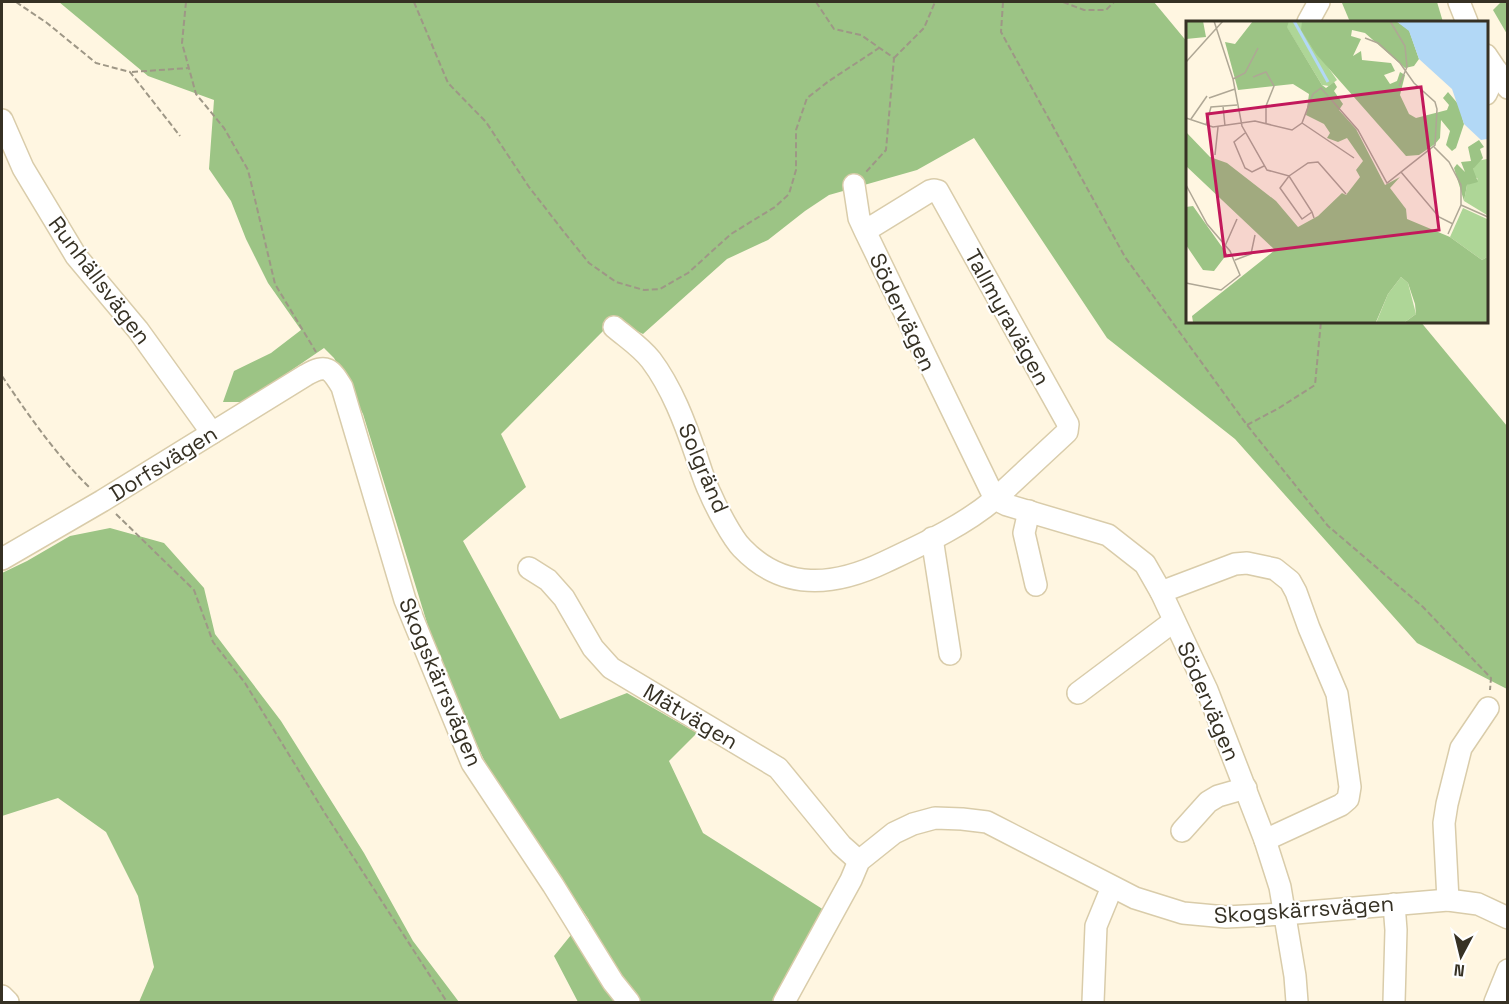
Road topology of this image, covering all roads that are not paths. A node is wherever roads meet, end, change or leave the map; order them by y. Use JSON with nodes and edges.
{"nodes":[{"id":1,"x":1319,"y":2,"type":"edge"},
{"id":2,"x":1459,"y":2,"type":"edge"},
{"id":3,"x":1309,"y":21,"type":"edge"},
{"id":4,"x":1467,"y":21,"type":"edge"},
{"id":5,"x":1497,"y":71,"type":"edge"},
{"id":6,"x":1488,"y":90,"type":"edge"},
{"id":7,"x":2,"y":120,"type":"edge"},
{"id":8,"x":854,"y":185,"type":"road end"},
{"id":9,"x":865,"y":231,"type":"junction"},
{"id":10,"x":614,"y":327,"type":"dead end"},
{"id":11,"x":326,"y":368,"type":"joint"},
{"id":12,"x":212,"y":432,"type":"junction"},
{"id":13,"x":987,"y":506,"type":"junction"},
{"id":14,"x":1029,"y":511,"type":"junction"},
{"id":15,"x":932,"y":538,"type":"junction"},
{"id":16,"x":2,"y":560,"type":"edge"},
{"id":17,"x":529,"y":568,"type":"dead end"},
{"id":18,"x":1036,"y":585,"type":"dead end"},
{"id":19,"x":1161,"y":592,"type":"junction"},
{"id":20,"x":1174,"y":621,"type":"junction"},
{"id":21,"x":950,"y":654,"type":"dead end"},
{"id":22,"x":1078,"y":693,"type":"dead end"},
{"id":23,"x":1488,"y":708,"type":"road end"},
{"id":24,"x":1246,"y":788,"type":"junction"},
{"id":25,"x":1182,"y":831,"type":"dead end"},
{"id":26,"x":1265,"y":840,"type":"junction"},
{"id":27,"x":859,"y":861,"type":"junction"},
{"id":28,"x":1112,"y":887,"type":"junction"},
{"id":29,"x":1448,"y":900,"type":"junction"},
{"id":30,"x":1394,"y":904,"type":"junction"},
{"id":31,"x":1284,"y":914,"type":"junction"},
{"id":32,"x":1508,"y":918,"type":"edge"},
{"id":33,"x":1508,"y":970,"type":"edge"},
{"id":34,"x":2,"y":996,"type":"edge"},
{"id":35,"x":8,"y":1002,"type":"edge"},
{"id":36,"x":629,"y":1002,"type":"edge"},
{"id":37,"x":784,"y":1002,"type":"edge"},
{"id":38,"x":1093,"y":1002,"type":"edge"},
{"id":39,"x":1297,"y":1002,"type":"edge"},
{"id":40,"x":1394,"y":1002,"type":"edge"},
{"id":41,"x":1495,"y":1002,"type":"edge"}],
"edges":[{"from":1,"to":3,"type":"street"},
{"from":2,"to":4,"type":"street"},
{"from":5,"to":6,"type":"street"},
{"from":7,"to":12,"type":"street","name":"Runhällsvägen"},
{"from":8,"to":9,"type":"street","name":"Södervägen"},
{"from":9,"to":13,"type":"street","name":"Södervägen"},
{"from":9,"to":13,"type":"street","name":"Tallmyravägen"},
{"from":10,"to":15,"type":"street","name":"Solgränd"},
{"from":11,"to":12,"type":"street","name":"Dorfsvägen"},
{"from":11,"to":36,"type":"street","name":"Skogskärrsvägen"},
{"from":12,"to":16,"type":"street","name":"Dorfsvägen"},
{"from":13,"to":14,"type":"street","name":"Södervägen"},
{"from":13,"to":15,"type":"street","name":"Solgränd"},
{"from":14,"to":18,"type":"street"},
{"from":14,"to":19,"type":"street","name":"Södervägen"},
{"from":15,"to":21,"type":"street"},
{"from":17,"to":27,"type":"street","name":"Mätvägen"},
{"from":19,"to":20,"type":"street","name":"Södervägen"},
{"from":19,"to":26,"type":"street"},
{"from":20,"to":22,"type":"street"},
{"from":20,"to":24,"type":"street","name":"Södervägen"},
{"from":23,"to":29,"type":"street"},
{"from":24,"to":25,"type":"street"},
{"from":24,"to":26,"type":"street","name":"Södervägen"},
{"from":26,"to":31,"type":"street","name":"Södervägen"},
{"from":27,"to":28,"type":"street","name":"Skogskärrsvägen"},
{"from":27,"to":37,"type":"street","name":"Skogskärrsvägen"},
{"from":28,"to":31,"type":"street","name":"Skogskärrsvägen"},
{"from":28,"to":38,"type":"street"},
{"from":29,"to":30,"type":"street","name":"Skogskärrsvägen"},
{"from":29,"to":32,"type":"street","name":"Skogskärrsvägen"},
{"from":30,"to":31,"type":"street","name":"Skogskärrsvägen"},
{"from":30,"to":40,"type":"street"},
{"from":31,"to":39,"type":"street","name":"Södervägen"},
{"from":33,"to":41,"type":"street"},
{"from":34,"to":35,"type":"street"}]}
